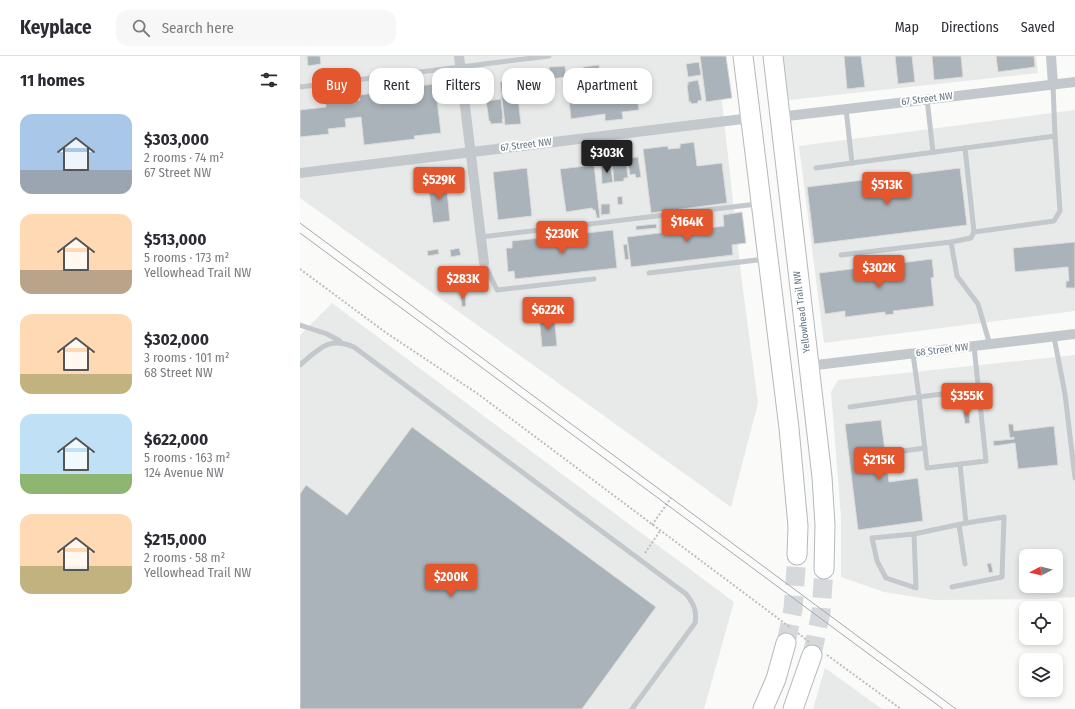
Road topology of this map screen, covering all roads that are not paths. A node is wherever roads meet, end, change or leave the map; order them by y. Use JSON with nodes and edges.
{"nodes":[{"id":1,"x":459,"y":56,"type":"edge"},
{"id":2,"x":549,"y":56,"type":"edge"},
{"id":3,"x":743,"y":56,"type":"edge"},
{"id":4,"x":772,"y":56,"type":"edge"},
{"id":5,"x":1050,"y":56,"type":"edge"},
{"id":6,"x":460,"y":67,"type":"junction"},
{"id":7,"x":1075,"y":82,"type":"edge"},
{"id":8,"x":1052,"y":85,"type":"junction"},
{"id":9,"x":300,"y":87,"type":"edge"},
{"id":10,"x":927,"y":99,"type":"junction"},
{"id":11,"x":846,"y":109,"type":"junction"},
{"id":12,"x":779,"y":117,"type":"junction"},
{"id":13,"x":751,"y":118,"type":"junction"},
{"id":14,"x":1054,"y":136,"type":"junction"},
{"id":15,"x":966,"y":148,"type":"junction"},
{"id":16,"x":470,"y":152,"type":"junction"},
{"id":17,"x":933,"y":152,"type":"junction"},
{"id":18,"x":852,"y":162,"type":"junction"},
{"id":19,"x":816,"y":168,"type":"dead end"},
{"id":20,"x":300,"y":173,"type":"edge"},
{"id":21,"x":762,"y":203,"type":"junction"},
{"id":22,"x":974,"y":232,"type":"junction"},
{"id":23,"x":480,"y":237,"type":"junction"},
{"id":24,"x":951,"y":242,"type":"junction"},
{"id":25,"x":841,"y":255,"type":"dead end"},
{"id":26,"x":769,"y":259,"type":"junction"},
{"id":27,"x":484,"y":263,"type":"joint"},
{"id":28,"x":649,"y":272,"type":"dead end"},
{"id":29,"x":594,"y":279,"type":"dead end"},
{"id":30,"x":300,"y":325,"type":"edge"},
{"id":31,"x":1075,"y":334,"type":"edge"},
{"id":32,"x":1054,"y":337,"type":"junction"},
{"id":33,"x":346,"y":344,"type":"junction"},
{"id":34,"x":990,"y":344,"type":"junction"},
{"id":35,"x":974,"y":346,"type":"junction"},
{"id":36,"x":913,"y":354,"type":"junction"},
{"id":37,"x":300,"y":365,"type":"edge"},
{"id":38,"x":808,"y":366,"type":"junction"},
{"id":39,"x":950,"y":393,"type":"dead end"},
{"id":40,"x":919,"y":397,"type":"junction"},
{"id":41,"x":850,"y":407,"type":"dead end"},
{"id":42,"x":925,"y":448,"type":"junction"},
{"id":43,"x":896,"y":452,"type":"dead end"},
{"id":44,"x":960,"y":464,"type":"junction"},
{"id":45,"x":1075,"y":478,"type":"edge"},
{"id":46,"x":966,"y":523,"type":"junction"},
{"id":47,"x":959,"y":525,"type":"junction"},
{"id":48,"x":914,"y":534,"type":"junction"},
{"id":49,"x":798,"y":555,"type":"tunnel mouth"},
{"id":50,"x":965,"y":564,"type":"dead end"},
{"id":51,"x":824,"y":568,"type":"tunnel mouth"},
{"id":52,"x":952,"y":587,"type":"dead end"},
{"id":53,"x":786,"y":643,"type":"tunnel mouth"},
{"id":54,"x":816,"y":651,"type":"tunnel mouth"},
{"id":55,"x":763,"y":708,"type":"edge"},
{"id":56,"x":632,"y":709,"type":"edge"},
{"id":57,"x":793,"y":709,"type":"edge"}],
"edges":[{"from":1,"to":6,"type":"street"},
{"from":2,"to":6,"type":"lane"},
{"from":3,"to":13,"type":"highway"},
{"from":4,"to":12,"type":"highway","name":"Yellowhead Trail NW"},
{"from":5,"to":8,"type":"street"},
{"from":6,"to":9,"type":"lane"},
{"from":6,"to":16,"type":"street"},
{"from":7,"to":8,"type":"street","name":"67 Street NW"},
{"from":8,"to":10,"type":"street","name":"67 Street NW"},
{"from":8,"to":14,"type":"lane"},
{"from":10,"to":11,"type":"street","name":"67 Street NW"},
{"from":10,"to":17,"type":"lane"},
{"from":11,"to":12,"type":"street","name":"67 Street NW"},
{"from":11,"to":18,"type":"lane"},
{"from":12,"to":38,"type":"highway","name":"Yellowhead Trail NW"},
{"from":13,"to":16,"type":"street","name":"67 Street NW"},
{"from":13,"to":21,"type":"highway"},
{"from":14,"to":15,"type":"lane"},
{"from":14,"to":22,"type":"lane"},
{"from":15,"to":17,"type":"lane"},
{"from":15,"to":22,"type":"lane"},
{"from":16,"to":20,"type":"street","name":"67 Street NW"},
{"from":16,"to":23,"type":"street"},
{"from":17,"to":18,"type":"lane"},
{"from":18,"to":19,"type":"lane"},
{"from":21,"to":23,"type":"lane"},
{"from":21,"to":26,"type":"highway"},
{"from":22,"to":24,"type":"lane"},
{"from":23,"to":27,"type":"street"},
{"from":24,"to":25,"type":"lane"},
{"from":24,"to":34,"type":"lane"},
{"from":26,"to":28,"type":"lane"},
{"from":26,"to":49,"type":"highway"},
{"from":27,"to":29,"type":"lane"},
{"from":30,"to":33,"type":"lane"},
{"from":31,"to":32,"type":"street","name":"68 Street NW"},
{"from":32,"to":34,"type":"street","name":"68 Street NW"},
{"from":32,"to":45,"type":"lane"},
{"from":33,"to":37,"type":"lane"},
{"from":33,"to":56,"type":"lane"},
{"from":34,"to":35,"type":"street","name":"68 Street NW"},
{"from":35,"to":36,"type":"street","name":"68 Street NW"},
{"from":35,"to":44,"type":"lane"},
{"from":36,"to":38,"type":"street","name":"68 Street NW"},
{"from":36,"to":40,"type":"lane"},
{"from":38,"to":51,"type":"highway","name":"Yellowhead Trail NW"},
{"from":39,"to":40,"type":"lane"},
{"from":40,"to":41,"type":"lane"},
{"from":40,"to":42,"type":"lane"},
{"from":42,"to":43,"type":"lane"},
{"from":42,"to":44,"type":"lane"},
{"from":44,"to":46,"type":"lane"},
{"from":46,"to":47,"type":"lane"},
{"from":46,"to":52,"type":"lane"},
{"from":47,"to":48,"type":"lane"},
{"from":47,"to":50,"type":"lane"},
{"from":48,"to":48,"type":"lane"},
{"from":53,"to":55,"type":"highway"},
{"from":54,"to":57,"type":"highway"}]}
